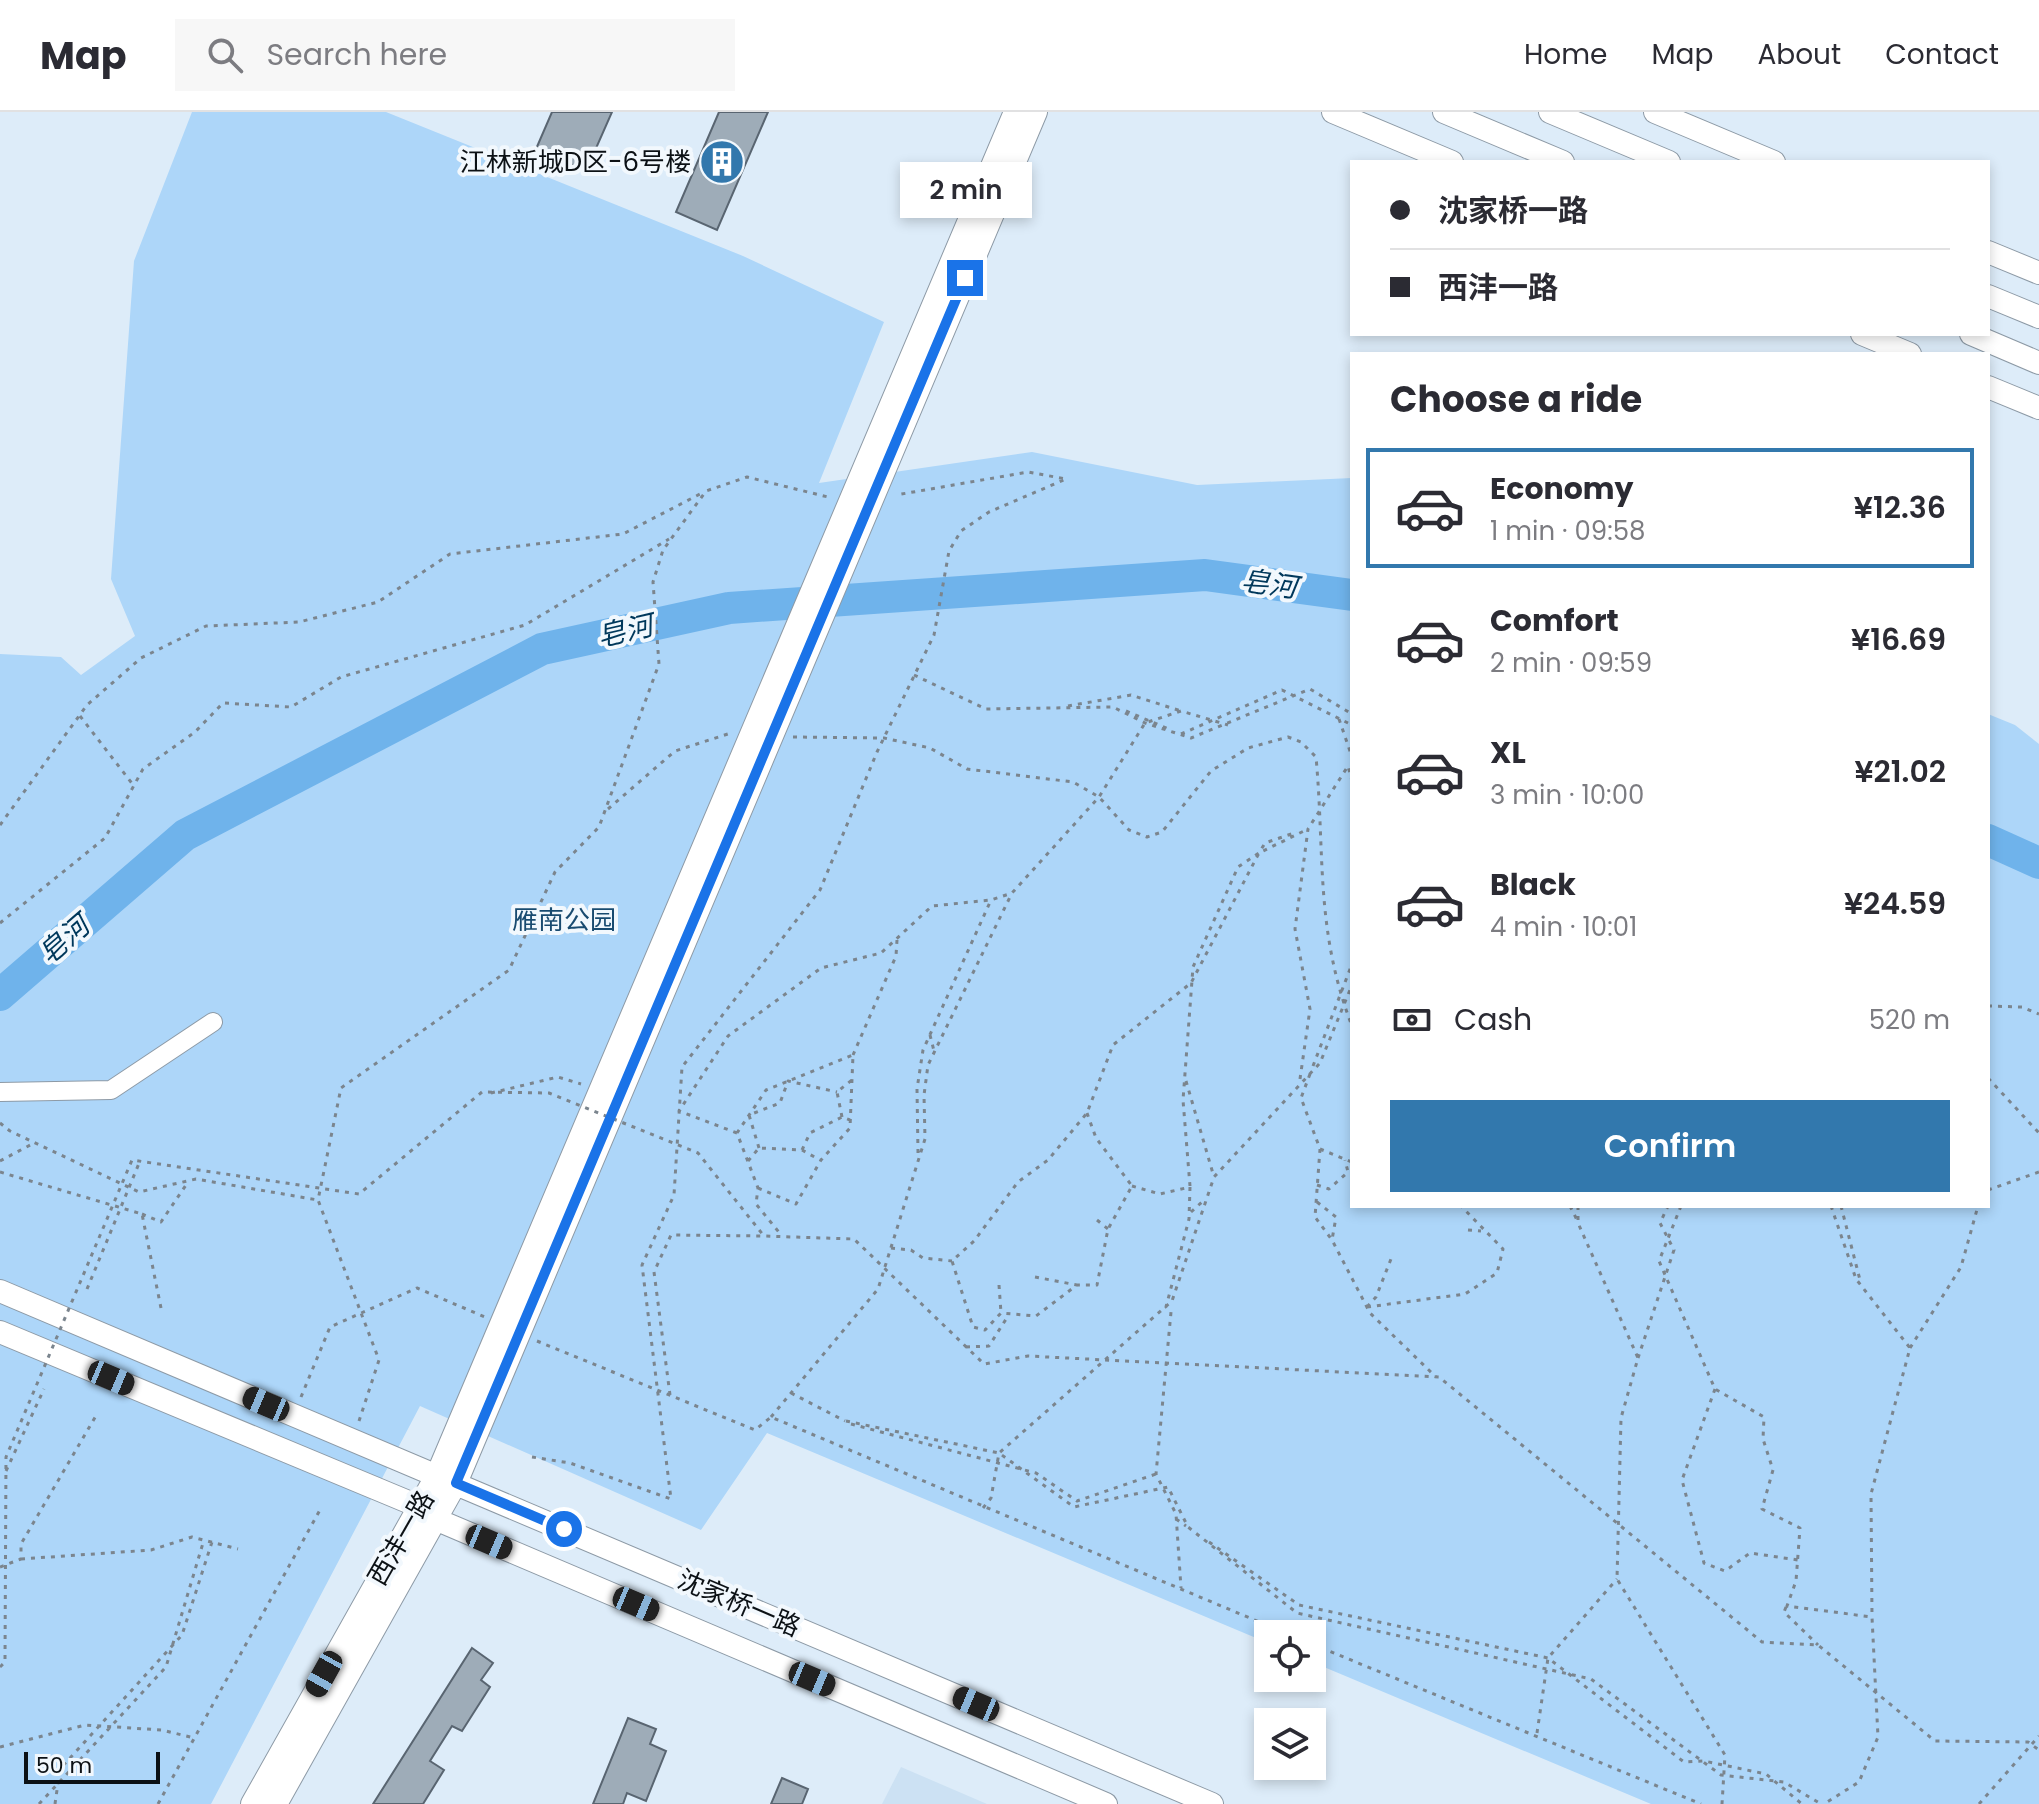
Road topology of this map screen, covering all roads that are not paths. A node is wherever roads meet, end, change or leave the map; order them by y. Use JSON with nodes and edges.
{"nodes":[{"id":1,"x":1015,"y":112,"type":"edge"},
{"id":2,"x":1036,"y":112,"type":"edge"},
{"id":3,"x":1333,"y":112,"type":"edge"},
{"id":4,"x":1444,"y":112,"type":"edge"},
{"id":5,"x":1550,"y":112,"type":"edge"},
{"id":6,"x":1655,"y":112,"type":"edge"},
{"id":7,"x":1447,"y":160,"type":"edge"},
{"id":8,"x":1558,"y":160,"type":"edge"},
{"id":9,"x":1664,"y":160,"type":"edge"},
{"id":10,"x":1769,"y":160,"type":"edge"},
{"id":11,"x":1990,"y":253,"type":"edge"},
{"id":12,"x":2039,"y":273,"type":"edge"},
{"id":13,"x":1990,"y":297,"type":"edge"},
{"id":14,"x":2039,"y":317,"type":"edge"},
{"id":15,"x":1867,"y":336,"type":"edge"},
{"id":16,"x":1976,"y":336,"type":"edge"},
{"id":17,"x":1905,"y":352,"type":"edge"},
{"id":18,"x":2039,"y":363,"type":"edge"},
{"id":19,"x":1990,"y":388,"type":"edge"},
{"id":20,"x":2039,"y":408,"type":"edge"},
{"id":21,"x":857,"y":507,"type":"junction"},
{"id":22,"x":759,"y":735,"type":"junction"},
{"id":23,"x":213,"y":1022,"type":"dead end"},
{"id":24,"x":0,"y":1092,"type":"edge"},
{"id":25,"x":0,"y":1291,"type":"edge"},
{"id":26,"x":510,"y":1328,"type":"junction"},
{"id":27,"x":0,"y":1332,"type":"edge"},
{"id":28,"x":446,"y":1479,"type":"junction"},
{"id":29,"x":427,"y":1513,"type":"junction"},
{"id":30,"x":252,"y":1804,"type":"edge"},
{"id":31,"x":276,"y":1804,"type":"edge"},
{"id":32,"x":1106,"y":1804,"type":"edge"},
{"id":33,"x":1212,"y":1804,"type":"edge"}],
"edges":[{"from":1,"to":21,"type":"main road","name":"西沣一路"},
{"from":2,"to":21,"type":"main road","name":"西沣一路"},
{"from":3,"to":7,"type":"main road"},
{"from":4,"to":8,"type":"main road"},
{"from":5,"to":9,"type":"main road"},
{"from":6,"to":10,"type":"main road"},
{"from":11,"to":12,"type":"main road"},
{"from":13,"to":14,"type":"main road"},
{"from":15,"to":17,"type":"main road"},
{"from":16,"to":18,"type":"main road"},
{"from":19,"to":20,"type":"main road"},
{"from":21,"to":22,"type":"main road","name":"西沣一路"},
{"from":22,"to":26,"type":"main road","name":"西沣一路"},
{"from":22,"to":26,"type":"main road","name":"西沣一路"},
{"from":23,"to":24,"type":"lane"},
{"from":25,"to":28,"type":"main road","name":"沈家桥一路"},
{"from":26,"to":28,"type":"main road","name":"西沣一路"},
{"from":27,"to":29,"type":"main road","name":"沈家桥一路"},
{"from":28,"to":29,"type":"main road","name":"西沣一路"},
{"from":28,"to":33,"type":"main road","name":"沈家桥一路"},
{"from":29,"to":30,"type":"main road","name":"西沣一路"},
{"from":29,"to":31,"type":"main road","name":"西沣一路"},
{"from":29,"to":32,"type":"main road","name":"沈家桥一路"}]}
